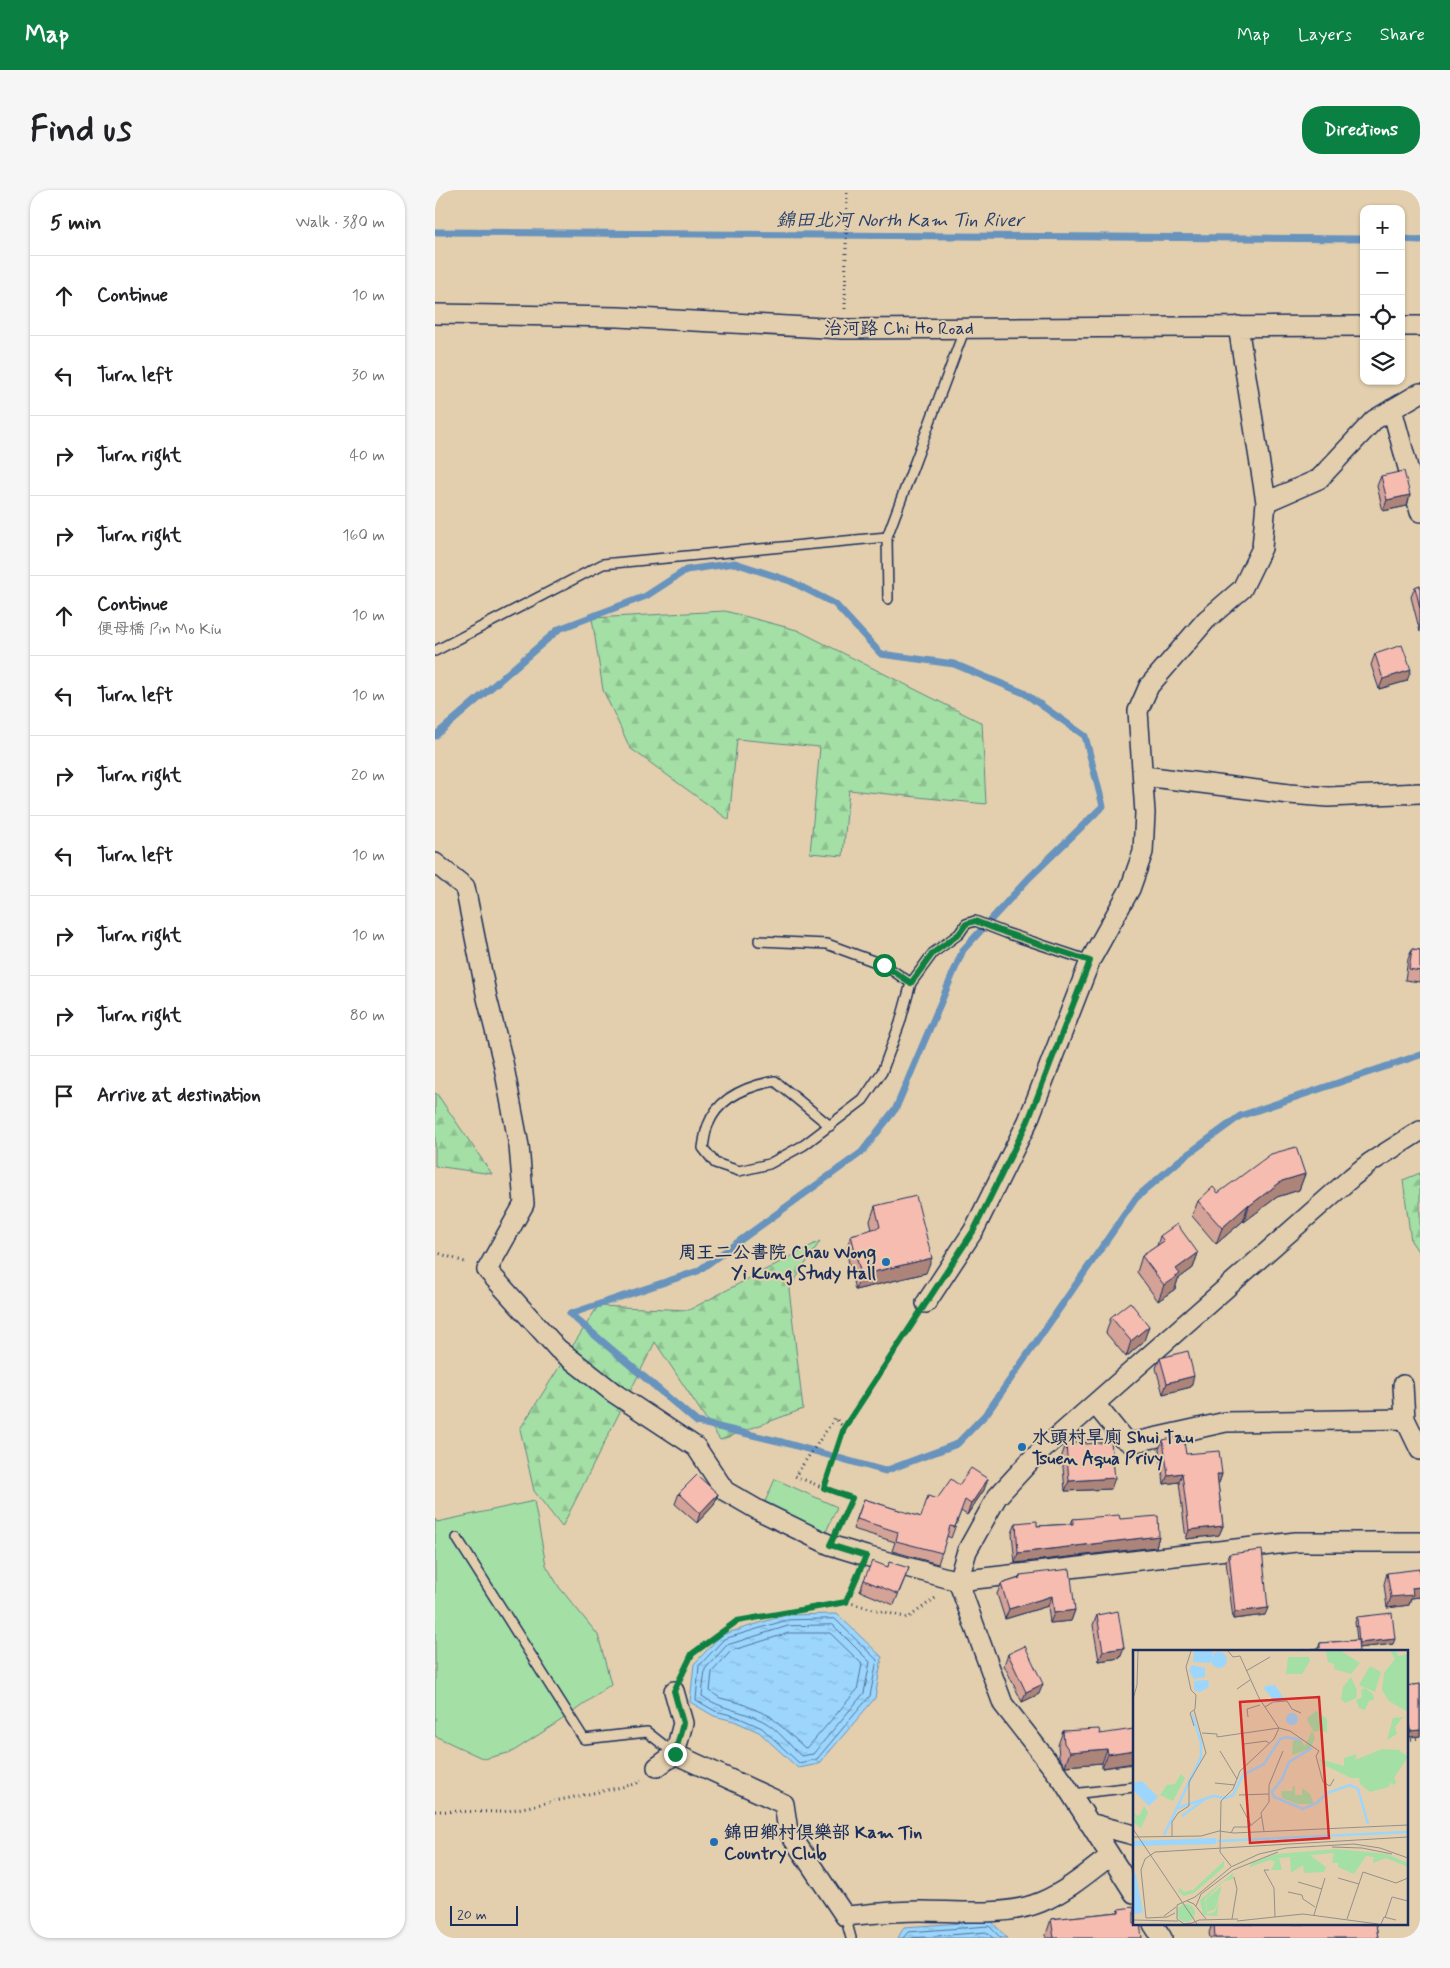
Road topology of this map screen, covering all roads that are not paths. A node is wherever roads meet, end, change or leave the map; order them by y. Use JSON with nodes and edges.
{"nodes":[{"id":1,"x":435,"y":314,"type":"edge"},
{"id":2,"x":1238,"y":326,"type":"junction"},
{"id":3,"x":1360,"y":326,"type":"edge"},
{"id":4,"x":1405,"y":326,"type":"edge"},
{"id":5,"x":1420,"y":326,"type":"edge"},
{"id":6,"x":965,"y":328,"type":"junction"},
{"id":7,"x":1420,"y":393,"type":"edge"},
{"id":8,"x":1392,"y":409,"type":"junction"},
{"id":9,"x":1266,"y":502,"type":"junction"},
{"id":10,"x":1420,"y":512,"type":"edge"},
{"id":11,"x":887,"y":537,"type":"junction"},
{"id":12,"x":887,"y":599,"type":"dead end"},
{"id":13,"x":435,"y":651,"type":"edge"},
{"id":14,"x":1144,"y":776,"type":"junction"},
{"id":15,"x":1420,"y":793,"type":"edge"},
{"id":16,"x":435,"y":863,"type":"edge"},
{"id":17,"x":759,"y":941,"type":"dead end"},
{"id":18,"x":1090,"y":961,"type":"junction"},
{"id":19,"x":911,"y":983,"type":"junction"},
{"id":20,"x":830,"y":1126,"type":"junction"},
{"id":21,"x":1420,"y":1131,"type":"edge"},
{"id":22,"x":927,"y":1303,"type":"road end"},
{"id":23,"x":1403,"y":1385,"type":"dead end"},
{"id":24,"x":1095,"y":1404,"type":"junction"},
{"id":25,"x":1405,"y":1419,"type":"junction"},
{"id":26,"x":1420,"y":1450,"type":"edge"},
{"id":27,"x":457,"y":1538,"type":"dead end"},
{"id":28,"x":1420,"y":1542,"type":"edge"},
{"id":29,"x":958,"y":1581,"type":"junction"},
{"id":30,"x":674,"y":1691,"type":"road end"},
{"id":31,"x":675,"y":1754,"type":"junction"},
{"id":32,"x":657,"y":1767,"type":"road end"},
{"id":33,"x":1133,"y":1787,"type":"edge"},
{"id":34,"x":1071,"y":1794,"type":"junction"},
{"id":35,"x":1089,"y":1823,"type":"junction"},
{"id":36,"x":1133,"y":1835,"type":"edge"},
{"id":37,"x":1110,"y":1856,"type":"junction"},
{"id":38,"x":1133,"y":1891,"type":"edge"},
{"id":39,"x":845,"y":1916,"type":"junction"},
{"id":40,"x":1154,"y":1926,"type":"edge"},
{"id":41,"x":851,"y":1938,"type":"edge"},
{"id":42,"x":1162,"y":1938,"type":"edge"}],
"edges":[{"from":1,"to":6,"type":"street","name":"治河路 Chi Ho Road"},
{"from":2,"to":3,"type":"street","name":"治河路 Chi Ho Road"},
{"from":2,"to":6,"type":"street","name":"治河路 Chi Ho Road"},
{"from":2,"to":9,"type":"street"},
{"from":4,"to":5,"type":"street"},
{"from":6,"to":11,"type":"lane"},
{"from":7,"to":8,"type":"street"},
{"from":8,"to":9,"type":"street"},
{"from":8,"to":10,"type":"street"},
{"from":9,"to":14,"type":"street"},
{"from":11,"to":12,"type":"lane"},
{"from":11,"to":13,"type":"lane"},
{"from":14,"to":15,"type":"street"},
{"from":14,"to":18,"type":"street"},
{"from":16,"to":29,"type":"street"},
{"from":17,"to":19,"type":"lane"},
{"from":18,"to":19,"type":"lane"},
{"from":18,"to":22,"type":"street"},
{"from":19,"to":20,"type":"lane"},
{"from":20,"to":20,"type":"lane"},
{"from":21,"to":24,"type":"street"},
{"from":23,"to":25,"type":"street"},
{"from":24,"to":25,"type":"street"},
{"from":24,"to":29,"type":"street"},
{"from":25,"to":26,"type":"street"},
{"from":27,"to":31,"type":"lane"},
{"from":28,"to":29,"type":"street"},
{"from":29,"to":34,"type":"street"},
{"from":30,"to":31,"type":"street"},
{"from":31,"to":32,"type":"street"},
{"from":31,"to":39,"type":"street"},
{"from":33,"to":34,"type":"lane"},
{"from":34,"to":35,"type":"street"},
{"from":35,"to":36,"type":"street"},
{"from":35,"to":37,"type":"street"},
{"from":37,"to":38,"type":"street"},
{"from":37,"to":39,"type":"street"},
{"from":39,"to":41,"type":"lane"},
{"from":40,"to":42,"type":"street"}]}
